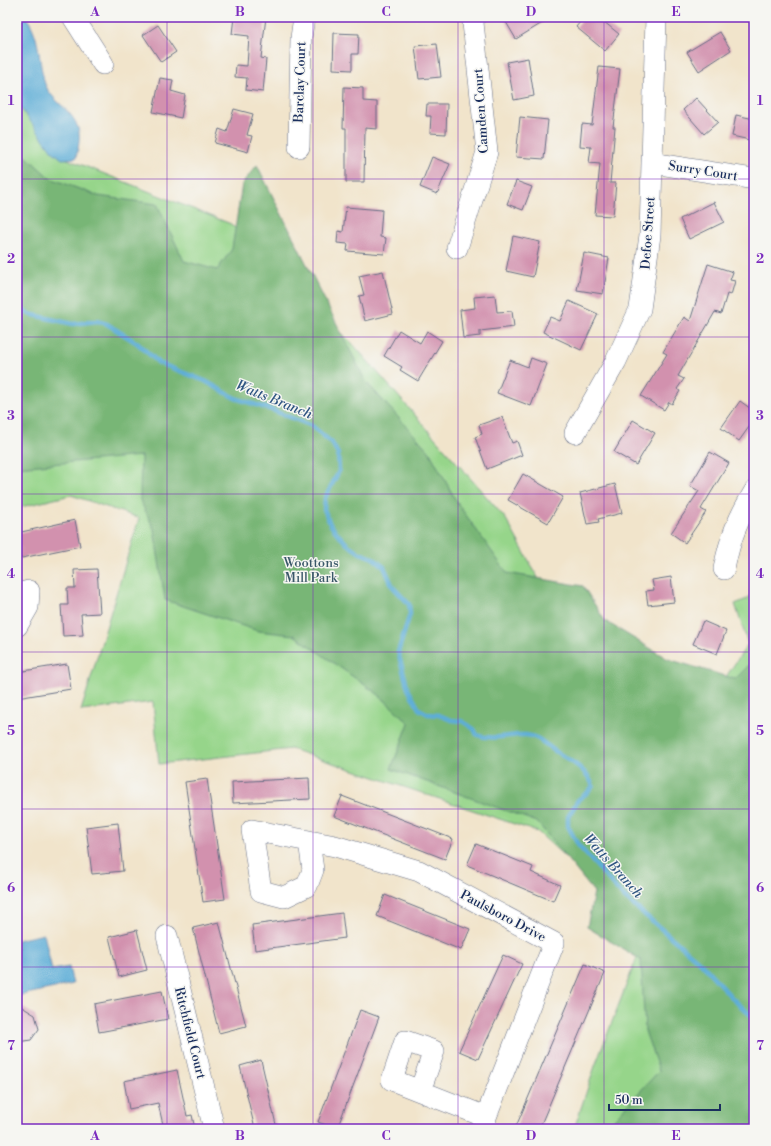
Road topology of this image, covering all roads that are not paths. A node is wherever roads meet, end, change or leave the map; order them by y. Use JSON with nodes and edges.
{"nodes":[{"id":1,"x":73,"y":17,"type":"edge"},
{"id":2,"x":304,"y":17,"type":"edge"},
{"id":3,"x":474,"y":17,"type":"edge"},
{"id":4,"x":656,"y":17,"type":"edge"},
{"id":5,"x":103,"y":64,"type":"dead end"},
{"id":6,"x":299,"y":148,"type":"dead end"},
{"id":7,"x":652,"y":163,"type":"junction"},
{"id":8,"x":754,"y":179,"type":"edge"},
{"id":9,"x":457,"y":248,"type":"dead end"},
{"id":10,"x":575,"y":433,"type":"dead end"},
{"id":11,"x":754,"y":492,"type":"edge"},
{"id":12,"x":724,"y":569,"type":"dead end"},
{"id":13,"x":17,"y":594,"type":"edge"},
{"id":14,"x":17,"y":626,"type":"edge"},
{"id":15,"x":309,"y":841,"type":"dead end"},
{"id":16,"x":167,"y":936,"type":"dead end"},
{"id":17,"x":420,"y":1091,"type":"dead end"},
{"id":18,"x":486,"y":1123,"type":"edge"},
{"id":19,"x":214,"y":1129,"type":"edge"}],
"edges":[{"from":1,"to":5,"type":"street"},
{"from":2,"to":6,"type":"street","name":"Barclay Court"},
{"from":3,"to":9,"type":"street","name":"Camden Court"},
{"from":4,"to":7,"type":"street","name":"Defoe Street"},
{"from":7,"to":8,"type":"street","name":"Surry Court"},
{"from":7,"to":10,"type":"street","name":"Defoe Street"},
{"from":11,"to":12,"type":"street"},
{"from":13,"to":14,"type":"street"},
{"from":15,"to":18,"type":"street","name":"Paulsboro Drive"},
{"from":16,"to":19,"type":"street","name":"Ritchfield Court"},
{"from":17,"to":18,"type":"street"}]}
